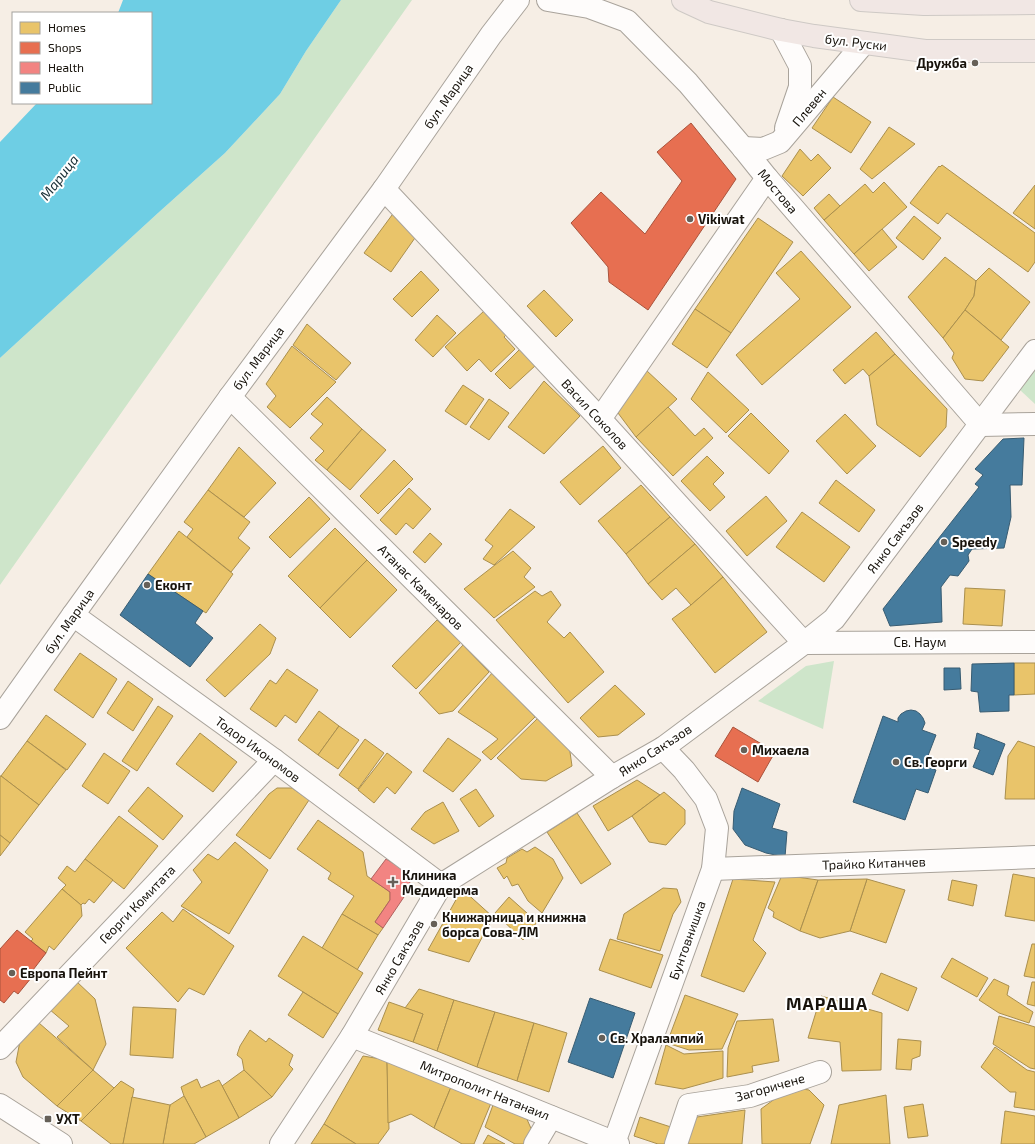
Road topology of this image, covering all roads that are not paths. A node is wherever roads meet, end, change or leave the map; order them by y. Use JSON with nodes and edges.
{"nodes":[{"id":1,"x":518,"y":0,"type":"edge"},
{"id":2,"x":548,"y":0,"type":"edge"},
{"id":3,"x":683,"y":0,"type":"edge"},
{"id":4,"x":861,"y":0,"type":"edge"},
{"id":5,"x":924,"y":2,"type":"edge"},
{"id":6,"x":1035,"y":3,"type":"edge"},
{"id":7,"x":781,"y":30,"type":"junction"},
{"id":8,"x":864,"y":43,"type":"junction"},
{"id":9,"x":1035,"y":51,"type":"edge"},
{"id":10,"x":780,"y":142,"type":"junction"},
{"id":11,"x":743,"y":148,"type":"junction"},
{"id":12,"x":767,"y":178,"type":"junction"},
{"id":13,"x":384,"y":189,"type":"junction"},
{"id":14,"x":1035,"y":351,"type":"edge"},
{"id":15,"x":230,"y":397,"type":"junction"},
{"id":16,"x":600,"y":419,"type":"junction"},
{"id":17,"x":981,"y":424,"type":"junction"},
{"id":18,"x":1035,"y":424,"type":"edge"},
{"id":19,"x":72,"y":615,"type":"junction"},
{"id":20,"x":1035,"y":642,"type":"edge"},
{"id":21,"x":804,"y":643,"type":"junction"},
{"id":22,"x":0,"y":718,"type":"edge"},
{"id":23,"x":663,"y":748,"type":"junction"},
{"id":24,"x":274,"y":760,"type":"junction"},
{"id":25,"x":612,"y":778,"type":"junction"},
{"id":26,"x":1035,"y":857,"type":"edge"},
{"id":27,"x":713,"y":869,"type":"junction"},
{"id":28,"x":441,"y":885,"type":"junction"},
{"id":29,"x":352,"y":1036,"type":"junction"},
{"id":30,"x":0,"y":1048,"type":"edge"},
{"id":31,"x":820,"y":1072,"type":"dead end"},
{"id":32,"x":0,"y":1105,"type":"edge"},
{"id":33,"x":551,"y":1117,"type":"junction"},
{"id":34,"x":616,"y":1143,"type":"edge"},
{"id":35,"x":61,"y":1144,"type":"edge"},
{"id":36,"x":282,"y":1144,"type":"edge"},
{"id":37,"x":535,"y":1144,"type":"edge"},
{"id":38,"x":676,"y":1144,"type":"edge"}],
"edges":[{"from":1,"to":13,"type":"street","name":"бул. Марица"},
{"from":2,"to":11,"type":"street","name":"Мостова"},
{"from":3,"to":7,"type":"main road","name":"бул. Руски"},
{"from":4,"to":5,"type":"main road"},
{"from":5,"to":6,"type":"main road"},
{"from":7,"to":8,"type":"main road","name":"бул. Руски"},
{"from":7,"to":10,"type":"street"},
{"from":8,"to":9,"type":"main road","name":"бул. Руски"},
{"from":8,"to":10,"type":"street","name":"Плевен"},
{"from":10,"to":11,"type":"street"},
{"from":11,"to":12,"type":"street","name":"Мостова"},
{"from":12,"to":16,"type":"street"},
{"from":12,"to":17,"type":"street","name":"Мостова"},
{"from":13,"to":15,"type":"street","name":"бул. Марица"},
{"from":13,"to":16,"type":"street","name":"Васил Соколов"},
{"from":14,"to":17,"type":"street","name":"Янко Сакъзов"},
{"from":15,"to":19,"type":"street","name":"бул. Марица"},
{"from":15,"to":25,"type":"street","name":"Атанас Каменаров"},
{"from":16,"to":21,"type":"street","name":"Васил Соколов"},
{"from":17,"to":18,"type":"street"},
{"from":17,"to":21,"type":"street","name":"Янко Сакъзов"},
{"from":19,"to":22,"type":"street","name":"бул. Марица"},
{"from":19,"to":24,"type":"street","name":"Тодор Икономов"},
{"from":20,"to":21,"type":"street","name":"Св. Наум"},
{"from":21,"to":23,"type":"street","name":"Янко Сакъзов"},
{"from":23,"to":25,"type":"street","name":"Янко Сакъзов"},
{"from":23,"to":27,"type":"street","name":"Бунтовнишка"},
{"from":24,"to":28,"type":"street","name":"Тодор Икономов"},
{"from":24,"to":30,"type":"street","name":"Георги Комитата"},
{"from":25,"to":28,"type":"street","name":"Янко Сакъзов"},
{"from":26,"to":27,"type":"street","name":"Трайко Китанчев"},
{"from":27,"to":34,"type":"street","name":"Бунтовнишка"},
{"from":28,"to":29,"type":"street","name":"Янко Сакъзов"},
{"from":29,"to":33,"type":"street","name":"Митрополит Натанаил"},
{"from":29,"to":36,"type":"street","name":"Янко Сакъзов"},
{"from":31,"to":38,"type":"street","name":"Загоричене"},
{"from":32,"to":35,"type":"street"},
{"from":33,"to":34,"type":"street","name":"Митрополит Натанаил"},
{"from":33,"to":37,"type":"street"}]}
